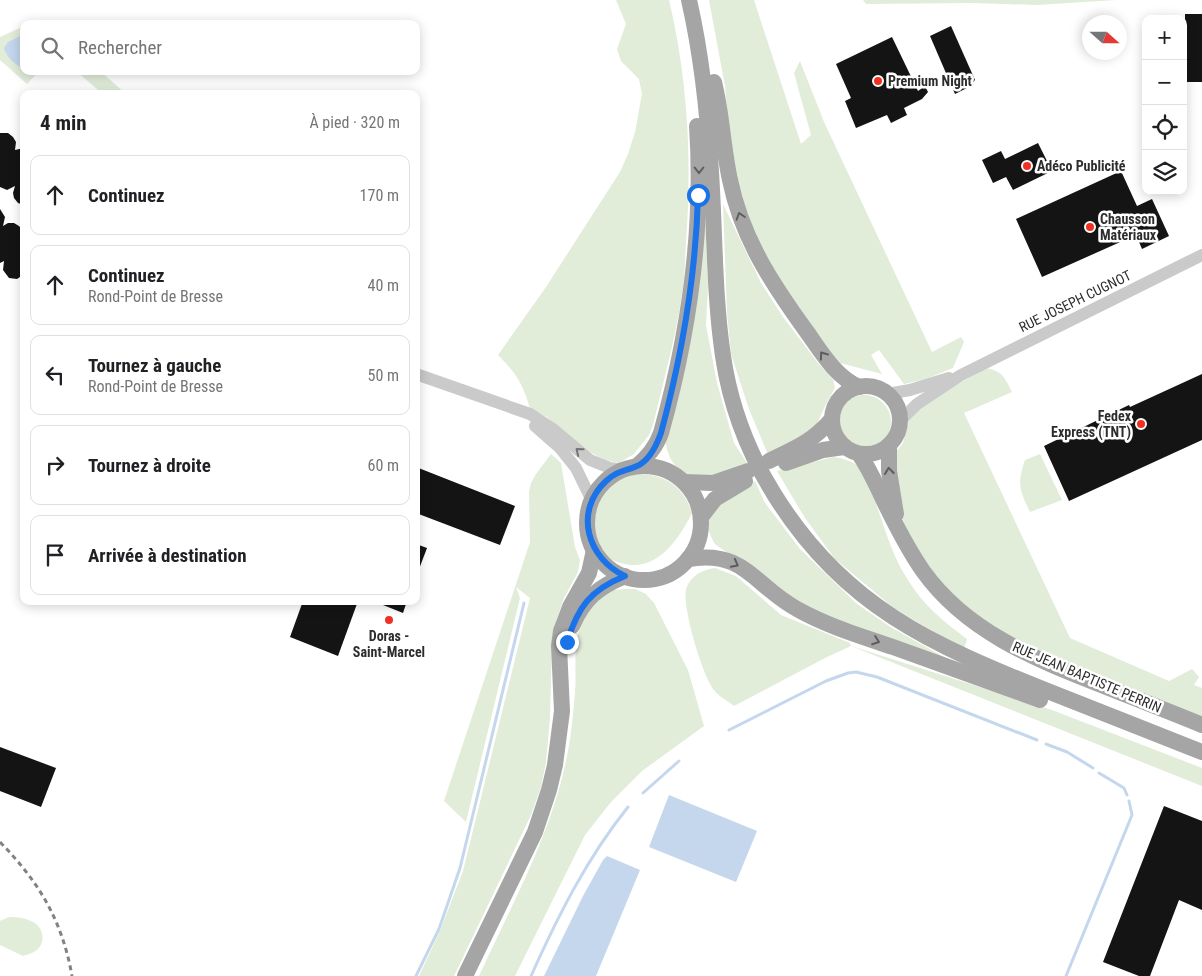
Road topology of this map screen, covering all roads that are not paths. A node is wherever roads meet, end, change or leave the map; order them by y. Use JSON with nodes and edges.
{"nodes":[{"id":1,"x":686,"y":1,"type":"edge"},
{"id":2,"x":1202,"y":255,"type":"edge"},
{"id":3,"x":420,"y":375,"type":"edge"},
{"id":4,"x":961,"y":375,"type":"junction"},
{"id":5,"x":859,"y":387,"type":"junction"},
{"id":6,"x":887,"y":394,"type":"junction"},
{"id":7,"x":514,"y":408,"type":"junction"},
{"id":8,"x":832,"y":419,"type":"junction"},
{"id":9,"x":900,"y":421,"type":"junction"},
{"id":10,"x":889,"y":445,"type":"junction"},
{"id":11,"x":844,"y":447,"type":"junction"},
{"id":12,"x":859,"y":454,"type":"junction"},
{"id":13,"x":630,"y":468,"type":"junction"},
{"id":14,"x":684,"y":482,"type":"junction"},
{"id":15,"x":592,"y":501,"type":"junction"},
{"id":16,"x":701,"y":517,"type":"junction"},
{"id":17,"x":900,"y":531,"type":"junction"},
{"id":18,"x":594,"y":550,"type":"junction"},
{"id":19,"x":688,"y":559,"type":"junction"},
{"id":20,"x":625,"y":576,"type":"junction"},
{"id":21,"x":561,"y":664,"type":"junction"},
{"id":22,"x":1202,"y":725,"type":"edge"},
{"id":23,"x":1199,"y":751,"type":"edge"},
{"id":24,"x":465,"y":976,"type":"edge"}],
"edges":[{"from":5,"to":1,"type":"main road","one_way":true},
{"from":1,"to":13,"type":"main road","one_way":true},
{"from":1,"to":23,"type":"main road"},
{"from":2,"to":4,"type":"street","name":"RUE JOSEPH CUGNOT"},
{"from":3,"to":7,"type":"street"},
{"from":4,"to":6,"type":"street","name":"RUE JOSEPH CUGNOT"},
{"from":4,"to":9,"type":"street","name":"RUE JOSEPH CUGNOT"},
{"from":5,"to":6,"type":"main road"},
{"from":5,"to":8,"type":"main road"},
{"from":6,"to":9,"type":"main road"},
{"from":13,"to":7,"type":"street","one_way":true},
{"from":7,"to":15,"type":"street"},
{"from":8,"to":11,"type":"main road"},
{"from":8,"to":11,"type":"main road"},
{"from":9,"to":10,"type":"main road"},
{"from":10,"to":12,"type":"main road"},
{"from":17,"to":10,"type":"main road","name":"RUE JEAN BAPTISTE PERRIN","one_way":true},
{"from":11,"to":12,"type":"main road"},
{"from":12,"to":17,"type":"main road","name":"RUE JEAN BAPTISTE PERRIN"},
{"from":13,"to":14,"type":"main road"},
{"from":13,"to":15,"type":"main road"},
{"from":14,"to":16,"type":"main road"},
{"from":14,"to":16,"type":"main road"},
{"from":15,"to":18,"type":"main road"},
{"from":16,"to":19,"type":"main road"},
{"from":17,"to":22,"type":"main road","name":"RUE JEAN BAPTISTE PERRIN"},
{"from":18,"to":20,"type":"main road"},
{"from":18,"to":21,"type":"main road"},
{"from":19,"to":20,"type":"main road"},
{"from":19,"to":23,"type":"main road","one_way":true},
{"from":20,"to":21,"type":"main road"},
{"from":21,"to":24,"type":"main road"}]}
